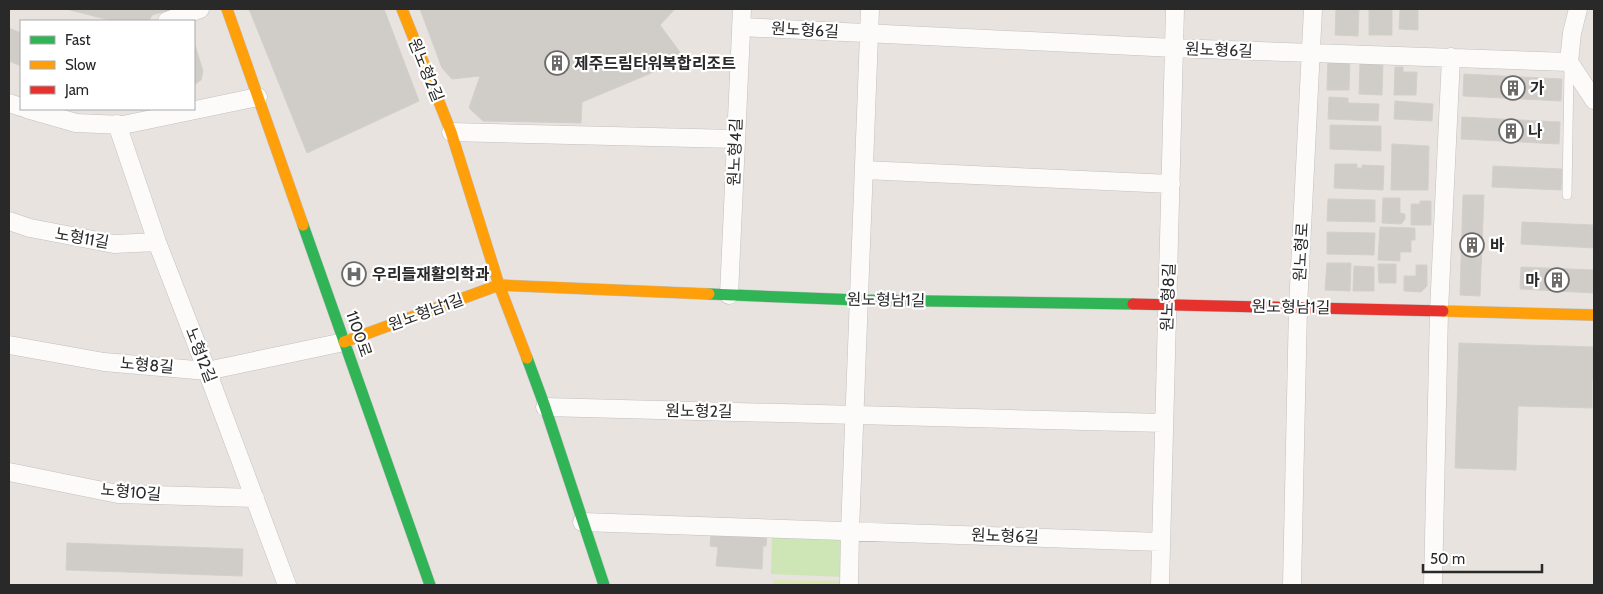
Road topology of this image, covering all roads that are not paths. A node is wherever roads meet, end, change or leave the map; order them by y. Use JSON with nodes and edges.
{"nodes":[{"id":1,"x":200,"y":9,"type":"edge"},
{"id":2,"x":227,"y":9,"type":"edge"},
{"id":3,"x":402,"y":9,"type":"edge"},
{"id":4,"x":742,"y":9,"type":"edge"},
{"id":5,"x":870,"y":9,"type":"edge"},
{"id":6,"x":1176,"y":9,"type":"edge"},
{"id":7,"x":1313,"y":9,"type":"edge"},
{"id":8,"x":1578,"y":9,"type":"edge"},
{"id":9,"x":170,"y":20,"type":"edge"},
{"id":10,"x":741,"y":27,"type":"junction"},
{"id":11,"x":869,"y":34,"type":"junction"},
{"id":12,"x":1174,"y":48,"type":"junction"},
{"id":13,"x":1311,"y":53,"type":"junction"},
{"id":14,"x":1452,"y":57,"type":"junction"},
{"id":15,"x":1569,"y":62,"type":"junction"},
{"id":16,"x":258,"y":97,"type":"junction"},
{"id":17,"x":1594,"y":100,"type":"edge"},
{"id":18,"x":31,"y":110,"type":"edge"},
{"id":19,"x":117,"y":124,"type":"junction"},
{"id":20,"x":451,"y":132,"type":"junction"},
{"id":21,"x":735,"y":138,"type":"junction"},
{"id":22,"x":864,"y":170,"type":"junction"},
{"id":23,"x":1171,"y":184,"type":"junction"},
{"id":24,"x":1568,"y":194,"type":"dead end"},
{"id":25,"x":9,"y":221,"type":"edge"},
{"id":26,"x":157,"y":242,"type":"junction"},
{"id":27,"x":499,"y":285,"type":"junction"},
{"id":28,"x":729,"y":295,"type":"junction"},
{"id":29,"x":858,"y":300,"type":"junction"},
{"id":30,"x":1167,"y":305,"type":"junction"},
{"id":31,"x":1298,"y":307,"type":"junction"},
{"id":32,"x":1439,"y":312,"type":"junction"},
{"id":33,"x":1594,"y":315,"type":"edge"},
{"id":34,"x":344,"y":342,"type":"junction"},
{"id":35,"x":9,"y":345,"type":"edge"},
{"id":36,"x":207,"y":371,"type":"junction"},
{"id":37,"x":544,"y":407,"type":"junction"},
{"id":38,"x":854,"y":415,"type":"junction"},
{"id":39,"x":1164,"y":423,"type":"junction"},
{"id":40,"x":9,"y":472,"type":"edge"},
{"id":41,"x":255,"y":498,"type":"junction"},
{"id":42,"x":582,"y":522,"type":"junction"},
{"id":43,"x":850,"y":531,"type":"junction"},
{"id":44,"x":1161,"y":542,"type":"junction"},
{"id":45,"x":287,"y":585,"type":"edge"},
{"id":46,"x":430,"y":585,"type":"edge"},
{"id":47,"x":604,"y":585,"type":"edge"},
{"id":48,"x":849,"y":585,"type":"edge"},
{"id":49,"x":1160,"y":585,"type":"edge"},
{"id":50,"x":1292,"y":585,"type":"edge"},
{"id":51,"x":1433,"y":585,"type":"edge"}],
"edges":[{"from":1,"to":9,"type":"street"},
{"from":2,"to":16,"type":"street","name":"1100로"},
{"from":3,"to":20,"type":"street","name":"원노형2길"},
{"from":4,"to":10,"type":"street","name":"원노형4길"},
{"from":5,"to":11,"type":"street"},
{"from":6,"to":12,"type":"street","name":"원노형8길"},
{"from":7,"to":13,"type":"street","name":"원노형로"},
{"from":8,"to":15,"type":"street"},
{"from":10,"to":11,"type":"street","name":"원노형6길"},
{"from":10,"to":21,"type":"street","name":"원노형4길"},
{"from":11,"to":12,"type":"street","name":"원노형6길"},
{"from":11,"to":22,"type":"street"},
{"from":12,"to":13,"type":"street","name":"원노형6길"},
{"from":12,"to":23,"type":"street","name":"원노형8길"},
{"from":13,"to":14,"type":"street","name":"원노형6길"},
{"from":13,"to":31,"type":"street","name":"원노형로"},
{"from":14,"to":15,"type":"street","name":"원노형6길"},
{"from":14,"to":32,"type":"street"},
{"from":15,"to":17,"type":"street"},
{"from":15,"to":24,"type":"lane"},
{"from":16,"to":19,"type":"street"},
{"from":16,"to":34,"type":"street","name":"1100로"},
{"from":18,"to":19,"type":"street"},
{"from":19,"to":26,"type":"street","name":"노형12길"},
{"from":20,"to":21,"type":"street"},
{"from":20,"to":27,"type":"street","name":"원노형2길"},
{"from":21,"to":28,"type":"street","name":"원노형4길"},
{"from":22,"to":23,"type":"street"},
{"from":22,"to":29,"type":"street"},
{"from":23,"to":30,"type":"street","name":"원노형8길"},
{"from":25,"to":26,"type":"street","name":"노형11길"},
{"from":26,"to":36,"type":"street","name":"노형12길"},
{"from":27,"to":28,"type":"street","name":"원노형남1길"},
{"from":27,"to":34,"type":"street","name":"원노형남1길"},
{"from":27,"to":37,"type":"street","name":"원노형2길"},
{"from":28,"to":29,"type":"street","name":"원노형남1길"},
{"from":29,"to":30,"type":"street","name":"원노형남1길"},
{"from":29,"to":38,"type":"street"},
{"from":30,"to":31,"type":"street","name":"원노형남1길"},
{"from":30,"to":39,"type":"street","name":"원노형8길"},
{"from":31,"to":32,"type":"street","name":"원노형남1길"},
{"from":31,"to":50,"type":"street","name":"원노형로"},
{"from":32,"to":33,"type":"street","name":"원노형남1길"},
{"from":32,"to":51,"type":"street"},
{"from":34,"to":36,"type":"street","name":"노형8길"},
{"from":34,"to":46,"type":"street","name":"1100로"},
{"from":35,"to":36,"type":"street","name":"노형8길"},
{"from":36,"to":41,"type":"street","name":"노형12길"},
{"from":37,"to":38,"type":"street","name":"원노형2길"},
{"from":37,"to":42,"type":"street","name":"원노형2길"},
{"from":38,"to":39,"type":"street"},
{"from":38,"to":43,"type":"street"},
{"from":39,"to":44,"type":"street","name":"원노형8길"},
{"from":40,"to":41,"type":"street","name":"노형10길"},
{"from":41,"to":45,"type":"street","name":"노형12길"},
{"from":42,"to":43,"type":"street"},
{"from":42,"to":47,"type":"street","name":"원노형2길"},
{"from":43,"to":44,"type":"street","name":"원노형6길"},
{"from":43,"to":48,"type":"street"},
{"from":44,"to":49,"type":"street","name":"원노형8길"}]}
